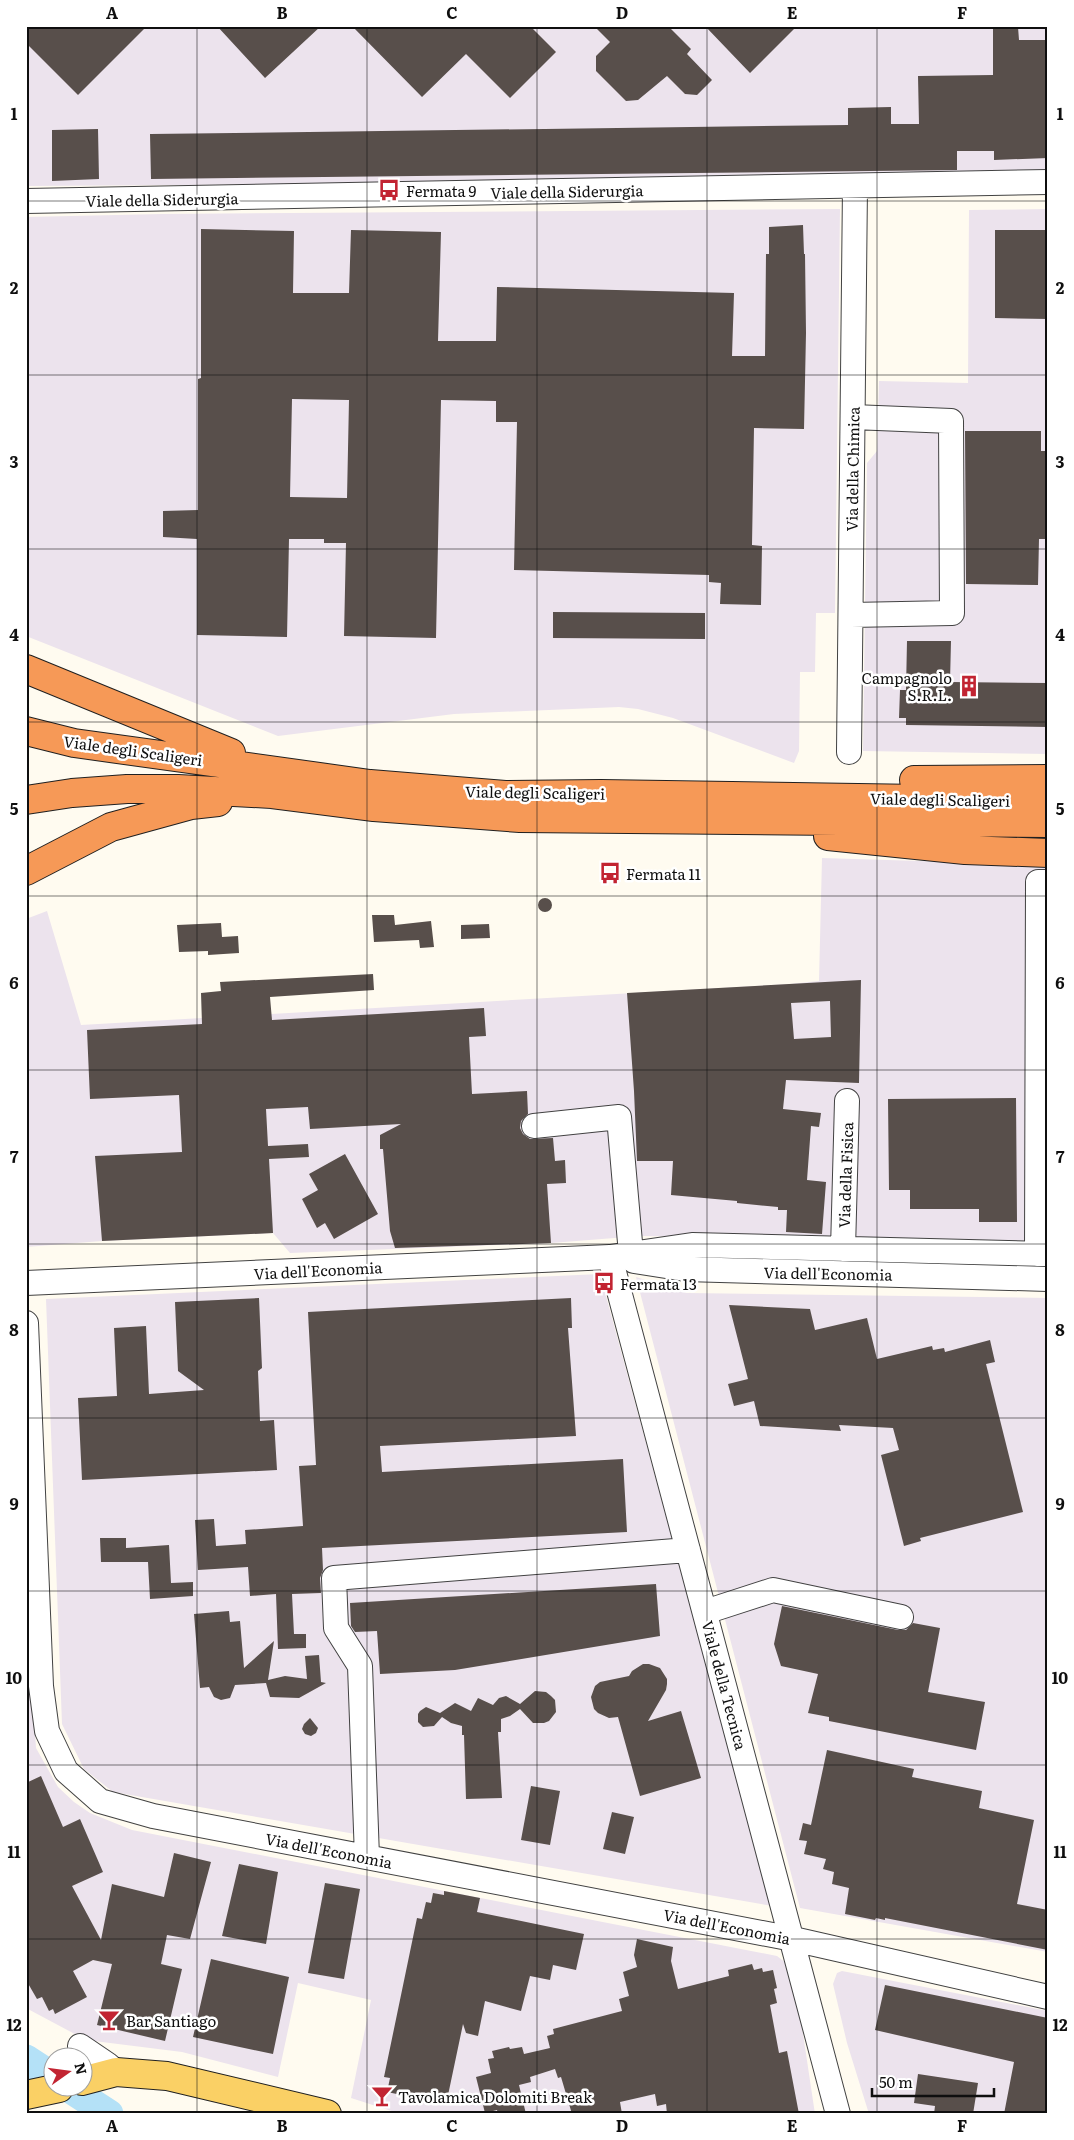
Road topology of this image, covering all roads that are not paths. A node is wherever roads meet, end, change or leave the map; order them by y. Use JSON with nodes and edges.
{"nodes":[{"id":1,"x":1048,"y":182,"type":"edge"},
{"id":2,"x":855,"y":186,"type":"junction"},
{"id":3,"x":26,"y":201,"type":"edge"},
{"id":4,"x":853,"y":417,"type":"junction"},
{"id":5,"x":851,"y":615,"type":"junction"},
{"id":6,"x":26,"y":669,"type":"edge"},
{"id":7,"x":26,"y":731,"type":"edge"},
{"id":8,"x":849,"y":752,"type":"dead end"},
{"id":9,"x":1048,"y":779,"type":"edge"},
{"id":10,"x":272,"y":782,"type":"junction"},
{"id":11,"x":602,"y":794,"type":"junction"},
{"id":12,"x":26,"y":800,"type":"edge"},
{"id":13,"x":1048,"y":801,"type":"edge"},
{"id":14,"x":657,"y":818,"type":"junction"},
{"id":15,"x":1048,"y":822,"type":"edge"},
{"id":16,"x":1048,"y":853,"type":"edge"},
{"id":17,"x":26,"y":871,"type":"edge"},
{"id":18,"x":1048,"y":882,"type":"edge"},
{"id":19,"x":848,"y":1100,"type":"dead end"},
{"id":20,"x":1042,"y":1119,"type":"edge"},
{"id":21,"x":534,"y":1126,"type":"dead end"},
{"id":22,"x":842,"y":1249,"type":"junction"},
{"id":23,"x":1042,"y":1254,"type":"edge"},
{"id":24,"x":620,"y":1255,"type":"junction"},
{"id":25,"x":1048,"y":1279,"type":"edge"},
{"id":26,"x":26,"y":1283,"type":"edge"},
{"id":27,"x":26,"y":1323,"type":"edge"},
{"id":28,"x":688,"y":1550,"type":"junction"},
{"id":29,"x":705,"y":1612,"type":"junction"},
{"id":30,"x":902,"y":1617,"type":"dead end"},
{"id":31,"x":367,"y":1857,"type":"junction"},
{"id":32,"x":792,"y":1939,"type":"junction"},
{"id":33,"x":1048,"y":1997,"type":"edge"},
{"id":34,"x":80,"y":2046,"type":"dead end"},
{"id":35,"x":116,"y":2072,"type":"junction"},
{"id":36,"x":92,"y":2078,"type":"edge"},
{"id":37,"x":326,"y":2114,"type":"edge"},
{"id":38,"x":838,"y":2114,"type":"edge"}],
"edges":[{"from":1,"to":2,"type":"street","name":"Viale della Siderurgia"},
{"from":2,"to":3,"type":"street","name":"Viale della Siderurgia"},
{"from":2,"to":4,"type":"street","name":"Via della Chimica"},
{"from":4,"to":5,"type":"street","name":"Via della Chimica"},
{"from":4,"to":5,"type":"street"},
{"from":5,"to":8,"type":"street","name":"Via della Chimica"},
{"from":6,"to":10,"type":"highway"},
{"from":7,"to":10,"type":"highway","name":"Viale degli Scaligeri"},
{"from":9,"to":11,"type":"highway"},
{"from":10,"to":11,"type":"highway","name":"Viale degli Scaligeri"},
{"from":10,"to":12,"type":"highway","name":"Viale degli Scaligeri"},
{"from":10,"to":14,"type":"highway","name":"Viale degli Scaligeri"},
{"from":10,"to":17,"type":"highway"},
{"from":11,"to":13,"type":"highway","name":"Viale degli Scaligeri"},
{"from":14,"to":15,"type":"highway","name":"Viale degli Scaligeri"},
{"from":14,"to":16,"type":"highway"},
{"from":18,"to":20,"type":"street"},
{"from":19,"to":22,"type":"street","name":"Via della Fisica"},
{"from":20,"to":23,"type":"street"},
{"from":21,"to":24,"type":"street","name":"Viale della Tecnica"},
{"from":22,"to":23,"type":"street","name":"Via dell'Economia"},
{"from":22,"to":24,"type":"street","name":"Via dell'Economia"},
{"from":24,"to":25,"type":"street","name":"Via dell'Economia"},
{"from":24,"to":26,"type":"street","name":"Via dell'Economia"},
{"from":24,"to":28,"type":"street","name":"Viale della Tecnica"},
{"from":27,"to":31,"type":"street","name":"Via dell'Economia"},
{"from":28,"to":29,"type":"street","name":"Viale della Tecnica"},
{"from":28,"to":31,"type":"street"},
{"from":29,"to":30,"type":"street"},
{"from":29,"to":32,"type":"street","name":"Viale della Tecnica"},
{"from":31,"to":32,"type":"street","name":"Via dell'Economia"},
{"from":32,"to":33,"type":"street","name":"Via dell'Economia"},
{"from":32,"to":38,"type":"street","name":"Viale della Tecnica"},
{"from":34,"to":35,"type":"street"},
{"from":35,"to":36,"type":"main road"},
{"from":35,"to":37,"type":"main road"}]}
